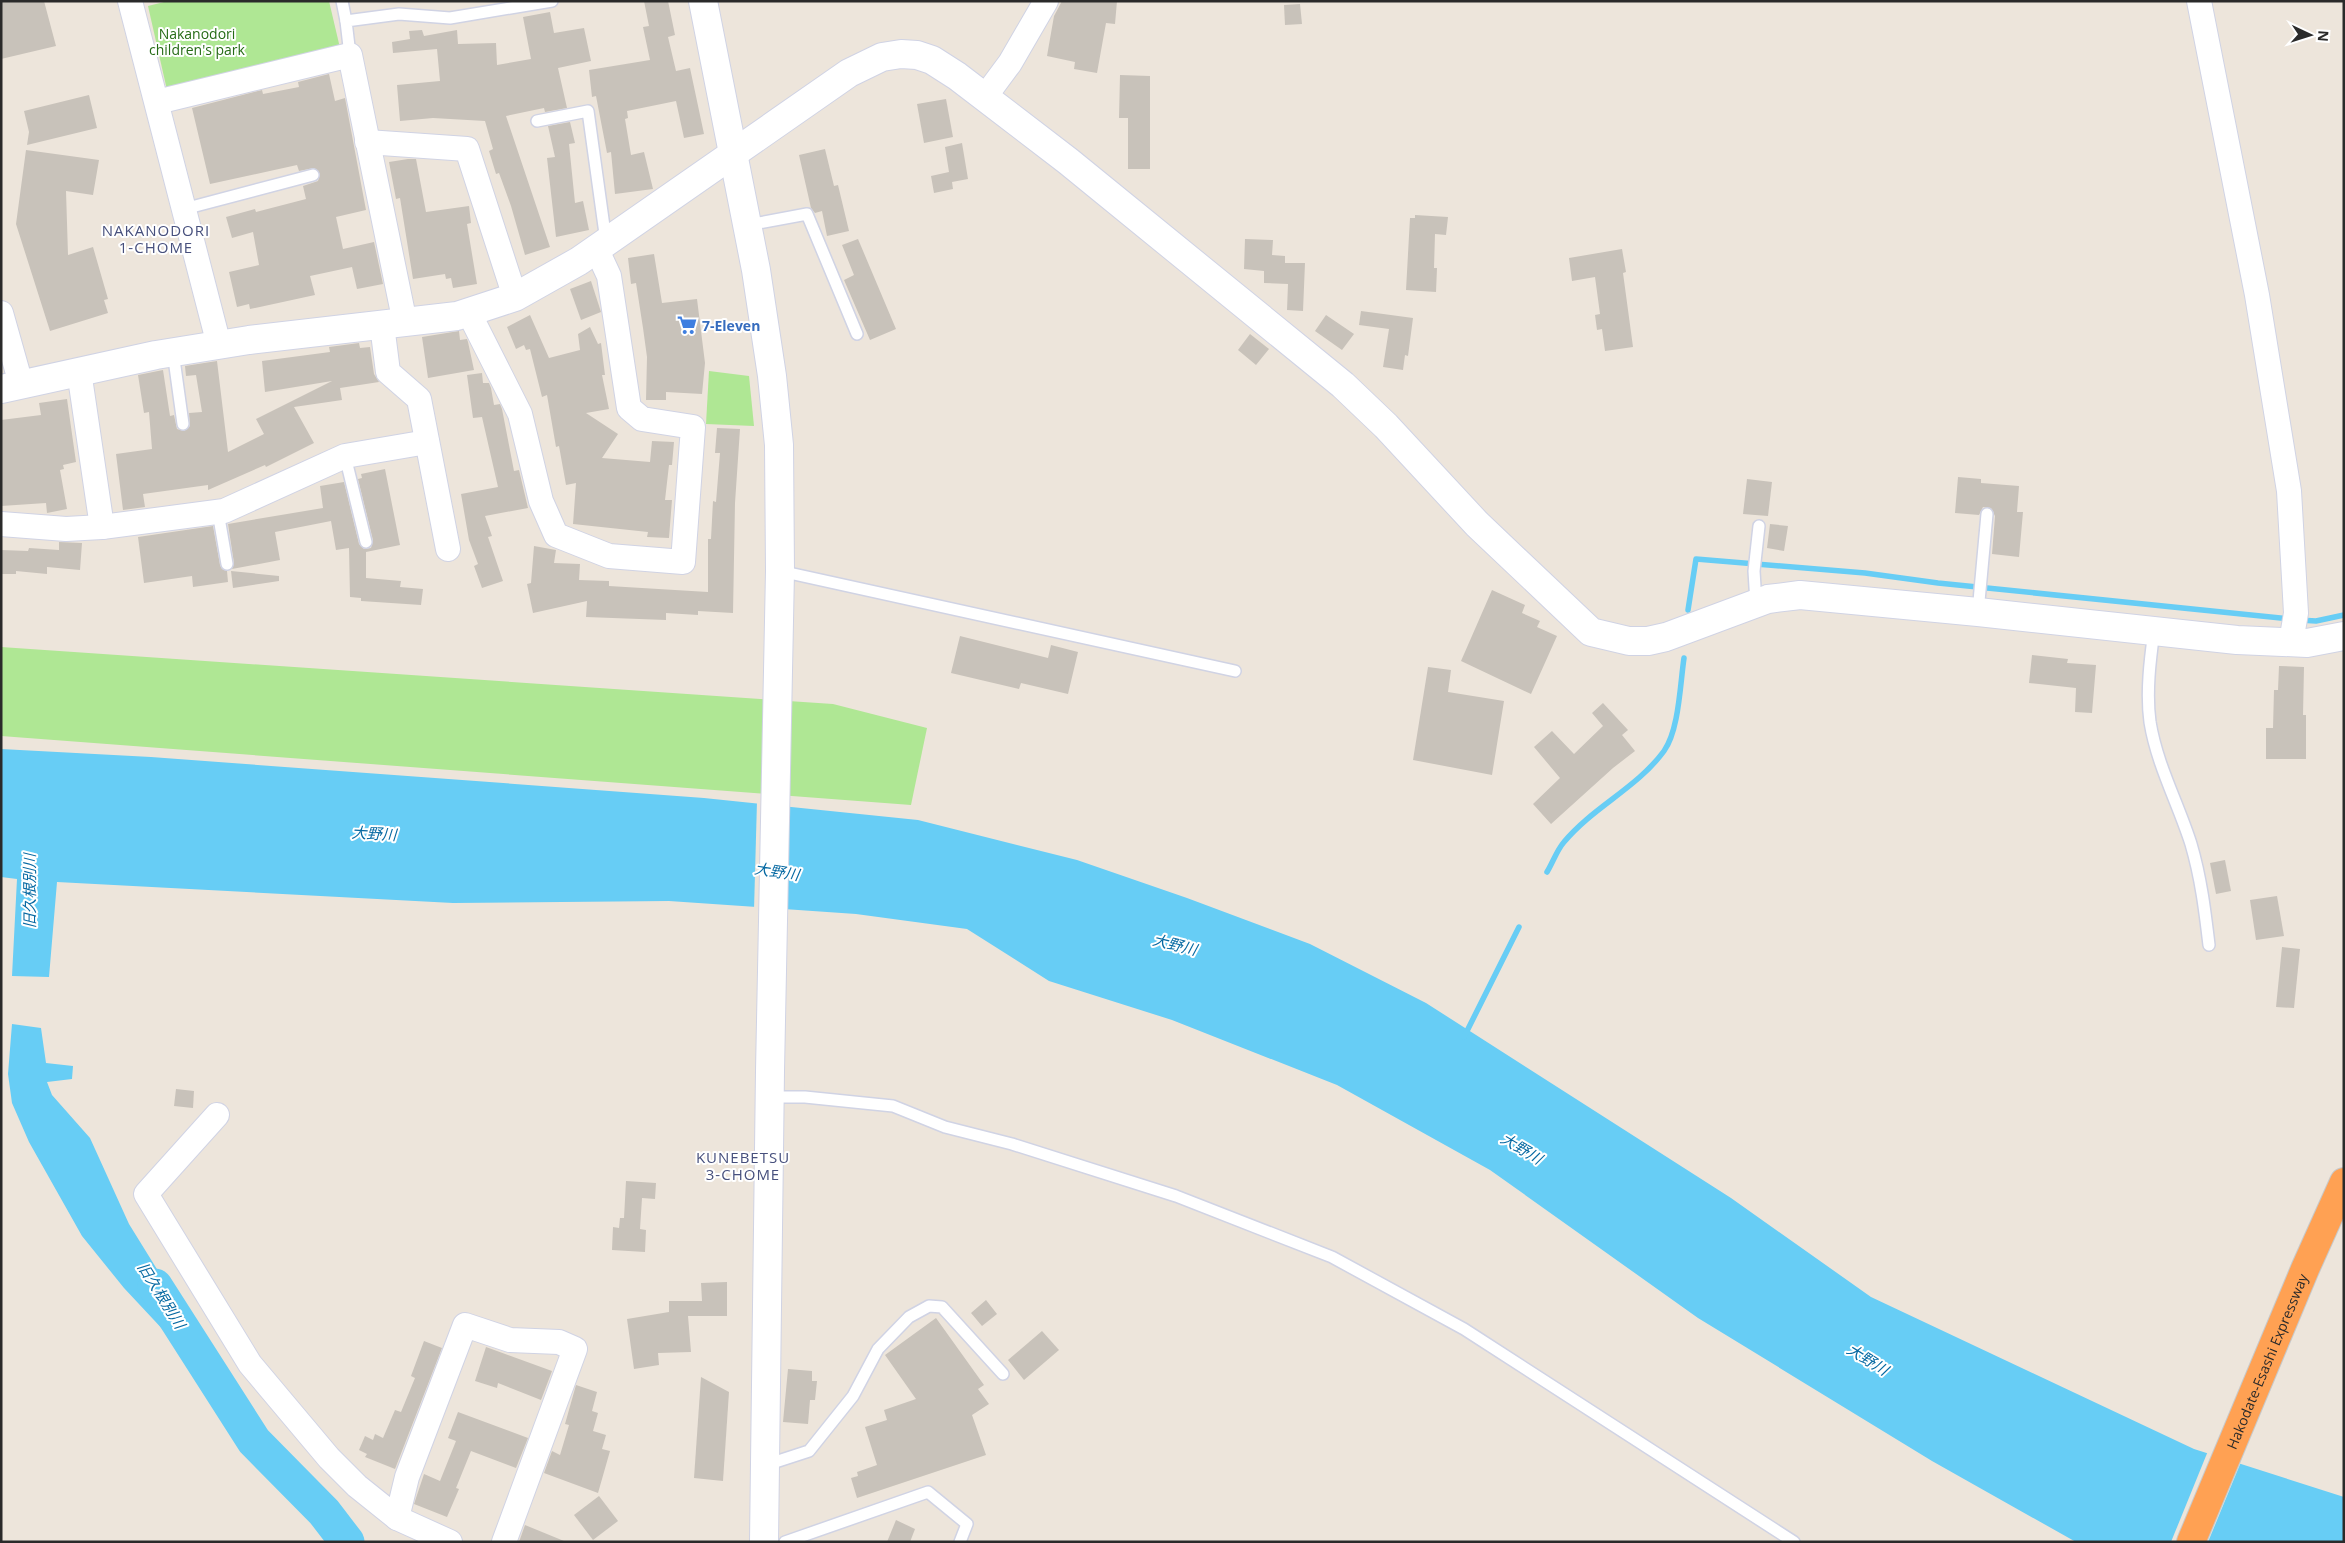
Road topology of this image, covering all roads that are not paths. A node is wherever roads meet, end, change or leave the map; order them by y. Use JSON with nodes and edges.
{"nodes":[{"id":1,"x":130,"y":1,"type":"edge"},
{"id":2,"x":342,"y":1,"type":"edge"},
{"id":3,"x":552,"y":1,"type":"edge"},
{"id":4,"x":703,"y":1,"type":"edge"},
{"id":5,"x":1046,"y":1,"type":"edge"},
{"id":6,"x":2199,"y":1,"type":"edge"},
{"id":7,"x":346,"y":21,"type":"junction"},
{"id":8,"x":350,"y":55,"type":"junction"},
{"id":9,"x":984,"y":98,"type":"junction"},
{"id":10,"x":156,"y":102,"type":"junction"},
{"id":11,"x":537,"y":121,"type":"dead end"},
{"id":12,"x":367,"y":142,"type":"junction"},
{"id":13,"x":734,"y":156,"type":"junction"},
{"id":14,"x":313,"y":175,"type":"dead end"},
{"id":15,"x":184,"y":209,"type":"junction"},
{"id":16,"x":748,"y":225,"type":"junction"},
{"id":17,"x":601,"y":245,"type":"junction"},
{"id":18,"x":515,"y":297,"type":"junction"},
{"id":19,"x":1,"y":313,"type":"edge"},
{"id":20,"x":469,"y":313,"type":"junction"},
{"id":21,"x":393,"y":324,"type":"junction"},
{"id":22,"x":857,"y":334,"type":"dead end"},
{"id":23,"x":219,"y":344,"type":"junction"},
{"id":24,"x":173,"y":352,"type":"junction"},
{"id":25,"x":79,"y":371,"type":"junction"},
{"id":26,"x":11,"y":386,"type":"edge"},
{"id":27,"x":184,"y":424,"type":"dead end"},
{"id":28,"x":427,"y":442,"type":"junction"},
{"id":29,"x":345,"y":456,"type":"junction"},
{"id":30,"x":218,"y":512,"type":"junction"},
{"id":31,"x":1987,"y":514,"type":"dead end"},
{"id":32,"x":1,"y":524,"type":"edge"},
{"id":33,"x":1759,"y":526,"type":"dead end"},
{"id":34,"x":102,"y":527,"type":"junction"},
{"id":35,"x":366,"y":542,"type":"dead end"},
{"id":36,"x":448,"y":549,"type":"dead end"},
{"id":37,"x":226,"y":564,"type":"dead end"},
{"id":38,"x":780,"y":571,"type":"junction"},
{"id":39,"x":1756,"y":603,"type":"junction"},
{"id":40,"x":1978,"y":604,"type":"junction"},
{"id":41,"x":2294,"y":627,"type":"junction"},
{"id":42,"x":2154,"y":631,"type":"junction"},
{"id":43,"x":2344,"y":636,"type":"edge"},
{"id":44,"x":1235,"y":671,"type":"dead end"},
{"id":45,"x":2209,"y":945,"type":"dead end"},
{"id":46,"x":770,"y":1084,"type":"junction"},
{"id":47,"x":217,"y":1115,"type":"dead end"},
{"id":48,"x":2344,"y":1182,"type":"edge"},
{"id":49,"x":1003,"y":1374,"type":"dead end"},
{"id":50,"x":765,"y":1465,"type":"junction"},
{"id":51,"x":397,"y":1518,"type":"junction"},
{"id":52,"x":764,"y":1541,"type":"edge"},
{"id":53,"x":450,"y":1542,"type":"edge"},
{"id":54,"x":504,"y":1542,"type":"edge"},
{"id":55,"x":773,"y":1542,"type":"edge"},
{"id":56,"x":785,"y":1542,"type":"edge"},
{"id":57,"x":960,"y":1542,"type":"edge"},
{"id":58,"x":1794,"y":1542,"type":"edge"},
{"id":59,"x":2191,"y":1542,"type":"edge"}],
"edges":[{"from":1,"to":10,"type":"street"},
{"from":2,"to":7,"type":"lane"},
{"from":3,"to":7,"type":"lane"},
{"from":4,"to":13,"type":"street"},
{"from":5,"to":9,"type":"street"},
{"from":6,"to":41,"type":"street"},
{"from":7,"to":8,"type":"lane"},
{"from":8,"to":10,"type":"street"},
{"from":8,"to":12,"type":"street"},
{"from":9,"to":13,"type":"street"},
{"from":9,"to":39,"type":"street"},
{"from":10,"to":15,"type":"street"},
{"from":11,"to":17,"type":"lane"},
{"from":12,"to":18,"type":"street"},
{"from":12,"to":21,"type":"street"},
{"from":13,"to":16,"type":"street"},
{"from":13,"to":17,"type":"street"},
{"from":14,"to":15,"type":"lane"},
{"from":15,"to":23,"type":"street"},
{"from":16,"to":22,"type":"lane"},
{"from":16,"to":38,"type":"street"},
{"from":17,"to":18,"type":"street"},
{"from":17,"to":20,"type":"street"},
{"from":18,"to":20,"type":"street"},
{"from":19,"to":26,"type":"street"},
{"from":20,"to":21,"type":"street"},
{"from":21,"to":23,"type":"street"},
{"from":21,"to":28,"type":"street"},
{"from":23,"to":24,"type":"street"},
{"from":24,"to":25,"type":"street"},
{"from":24,"to":27,"type":"lane"},
{"from":25,"to":26,"type":"street"},
{"from":25,"to":34,"type":"street"},
{"from":28,"to":29,"type":"street"},
{"from":28,"to":36,"type":"street"},
{"from":29,"to":30,"type":"street"},
{"from":29,"to":35,"type":"lane"},
{"from":30,"to":34,"type":"street"},
{"from":30,"to":37,"type":"lane"},
{"from":31,"to":40,"type":"lane"},
{"from":32,"to":34,"type":"street"},
{"from":33,"to":39,"type":"lane"},
{"from":38,"to":44,"type":"lane"},
{"from":38,"to":46,"type":"street"},
{"from":39,"to":40,"type":"street"},
{"from":40,"to":42,"type":"street"},
{"from":41,"to":42,"type":"street"},
{"from":41,"to":43,"type":"street"},
{"from":42,"to":45,"type":"lane"},
{"from":46,"to":50,"type":"street"},
{"from":46,"to":58,"type":"lane"},
{"from":47,"to":51,"type":"street"},
{"from":48,"to":59,"type":"highway","name":"Hakodate-Esashi Expressway"},
{"from":49,"to":50,"type":"lane"},
{"from":50,"to":52,"type":"street"},
{"from":51,"to":53,"type":"street"},
{"from":51,"to":54,"type":"street"},
{"from":52,"to":55,"type":"lane"},
{"from":56,"to":57,"type":"lane"}]}
